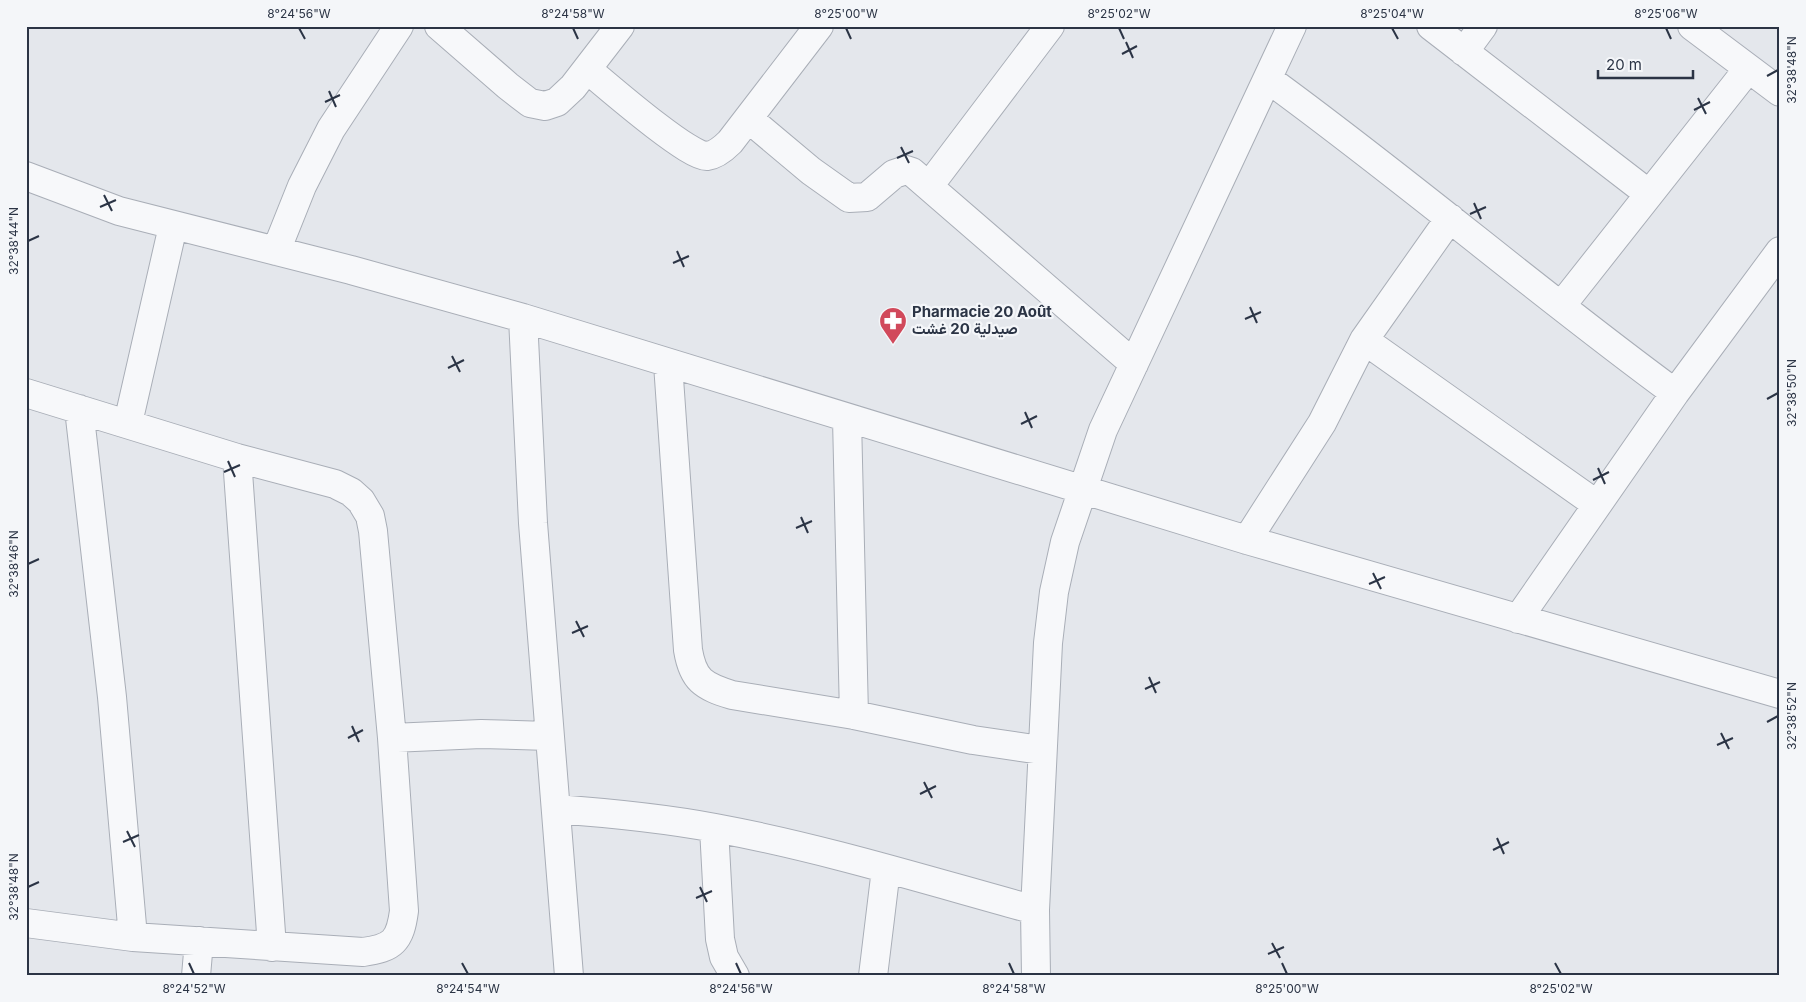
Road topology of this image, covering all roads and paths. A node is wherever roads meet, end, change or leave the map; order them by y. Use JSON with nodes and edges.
{"nodes":[{"id":1,"x":399,"y":26,"type":"edge"},
{"id":2,"x":439,"y":26,"type":"edge"},
{"id":3,"x":620,"y":26,"type":"edge"},
{"id":4,"x":819,"y":26,"type":"edge"},
{"id":5,"x":1050,"y":26,"type":"edge"},
{"id":6,"x":1292,"y":26,"type":"edge"},
{"id":7,"x":1431,"y":26,"type":"edge"},
{"id":8,"x":1483,"y":26,"type":"edge"},
{"id":9,"x":1692,"y":26,"type":"edge"},
{"id":10,"x":1464,"y":52,"type":"junction"},
{"id":11,"x":587,"y":69,"type":"junction"},
{"id":12,"x":1748,"y":70,"type":"junction"},
{"id":13,"x":1268,"y":79,"type":"junction"},
{"id":14,"x":1780,"y":92,"type":"edge"},
{"id":15,"x":749,"y":119,"type":"junction"},
{"id":16,"x":26,"y":176,"type":"edge"},
{"id":17,"x":929,"y":186,"type":"junction"},
{"id":18,"x":1649,"y":194,"type":"junction"},
{"id":19,"x":1450,"y":218,"type":"junction"},
{"id":20,"x":173,"y":226,"type":"junction"},
{"id":21,"x":276,"y":251,"type":"junction"},
{"id":22,"x":1780,"y":252,"type":"edge"},
{"id":23,"x":1561,"y":306,"type":"junction"},
{"id":24,"x":523,"y":318,"type":"junction"},
{"id":25,"x":1364,"y":340,"type":"junction"},
{"id":26,"x":668,"y":364,"type":"junction"},
{"id":27,"x":1134,"y":364,"type":"junction"},
{"id":28,"x":26,"y":393,"type":"edge"},
{"id":29,"x":1675,"y":393,"type":"junction"},
{"id":30,"x":79,"y":409,"type":"junction"},
{"id":31,"x":847,"y":419,"type":"junction"},
{"id":32,"x":128,"y":423,"type":"junction"},
{"id":33,"x":238,"y":458,"type":"junction"},
{"id":34,"x":1081,"y":488,"type":"junction"},
{"id":35,"x":1596,"y":504,"type":"junction"},
{"id":36,"x":1247,"y":540,"type":"junction"},
{"id":37,"x":1518,"y":619,"type":"junction"},
{"id":38,"x":1780,"y":694,"type":"edge"},
{"id":39,"x":854,"y":715,"type":"junction"},
{"id":40,"x":550,"y":736,"type":"junction"},
{"id":41,"x":392,"y":738,"type":"junction"},
{"id":42,"x":1041,"y":750,"type":"junction"},
{"id":43,"x":556,"y":809,"type":"junction"},
{"id":44,"x":714,"y":828,"type":"junction"},
{"id":45,"x":886,"y":869,"type":"junction"},
{"id":46,"x":1035,"y":910,"type":"junction"},
{"id":47,"x":26,"y":923,"type":"edge"},
{"id":48,"x":133,"y":937,"type":"junction"},
{"id":49,"x":199,"y":941,"type":"junction"},
{"id":50,"x":272,"y":947,"type":"junction"},
{"id":51,"x":196,"y":976,"type":"edge"},
{"id":52,"x":569,"y":976,"type":"edge"},
{"id":53,"x":735,"y":976,"type":"edge"},
{"id":54,"x":873,"y":976,"type":"edge"},
{"id":55,"x":1036,"y":976,"type":"edge"}],
"edges":[{"from":1,"to":21,"type":"street"},
{"from":2,"to":11,"type":"street"},
{"from":3,"to":11,"type":"street"},
{"from":4,"to":15,"type":"street"},
{"from":5,"to":17,"type":"street"},
{"from":6,"to":13,"type":"street"},
{"from":7,"to":10,"type":"street"},
{"from":8,"to":10,"type":"street"},
{"from":9,"to":12,"type":"street"},
{"from":10,"to":18,"type":"street"},
{"from":11,"to":15,"type":"street"},
{"from":12,"to":14,"type":"street"},
{"from":12,"to":18,"type":"street"},
{"from":13,"to":19,"type":"street"},
{"from":13,"to":27,"type":"street"},
{"from":15,"to":17,"type":"street"},
{"from":16,"to":20,"type":"street"},
{"from":17,"to":27,"type":"street"},
{"from":18,"to":23,"type":"street"},
{"from":19,"to":23,"type":"street"},
{"from":19,"to":25,"type":"street"},
{"from":20,"to":21,"type":"street"},
{"from":20,"to":32,"type":"street"},
{"from":21,"to":24,"type":"street"},
{"from":22,"to":29,"type":"street"},
{"from":23,"to":29,"type":"street"},
{"from":24,"to":26,"type":"street"},
{"from":24,"to":40,"type":"street"},
{"from":25,"to":35,"type":"street"},
{"from":25,"to":36,"type":"street"},
{"from":26,"to":31,"type":"street"},
{"from":26,"to":39,"type":"street"},
{"from":27,"to":34,"type":"street"},
{"from":28,"to":30,"type":"street"},
{"from":29,"to":35,"type":"street"},
{"from":30,"to":32,"type":"street"},
{"from":30,"to":48,"type":"street"},
{"from":31,"to":34,"type":"street"},
{"from":31,"to":39,"type":"street"},
{"from":32,"to":33,"type":"street"},
{"from":33,"to":41,"type":"street"},
{"from":33,"to":50,"type":"street"},
{"from":34,"to":36,"type":"street"},
{"from":34,"to":42,"type":"street"},
{"from":35,"to":37,"type":"street"},
{"from":36,"to":37,"type":"street"},
{"from":37,"to":38,"type":"street"},
{"from":39,"to":42,"type":"street"},
{"from":40,"to":41,"type":"street"},
{"from":40,"to":43,"type":"street"},
{"from":41,"to":50,"type":"street"},
{"from":42,"to":46,"type":"street"},
{"from":43,"to":44,"type":"street"},
{"from":43,"to":52,"type":"street"},
{"from":44,"to":45,"type":"street"},
{"from":44,"to":53,"type":"street"},
{"from":45,"to":46,"type":"street"},
{"from":45,"to":54,"type":"street"},
{"from":46,"to":55,"type":"street"},
{"from":47,"to":48,"type":"street"},
{"from":48,"to":49,"type":"street"},
{"from":49,"to":50,"type":"street"},
{"from":49,"to":51,"type":"street"}]}
